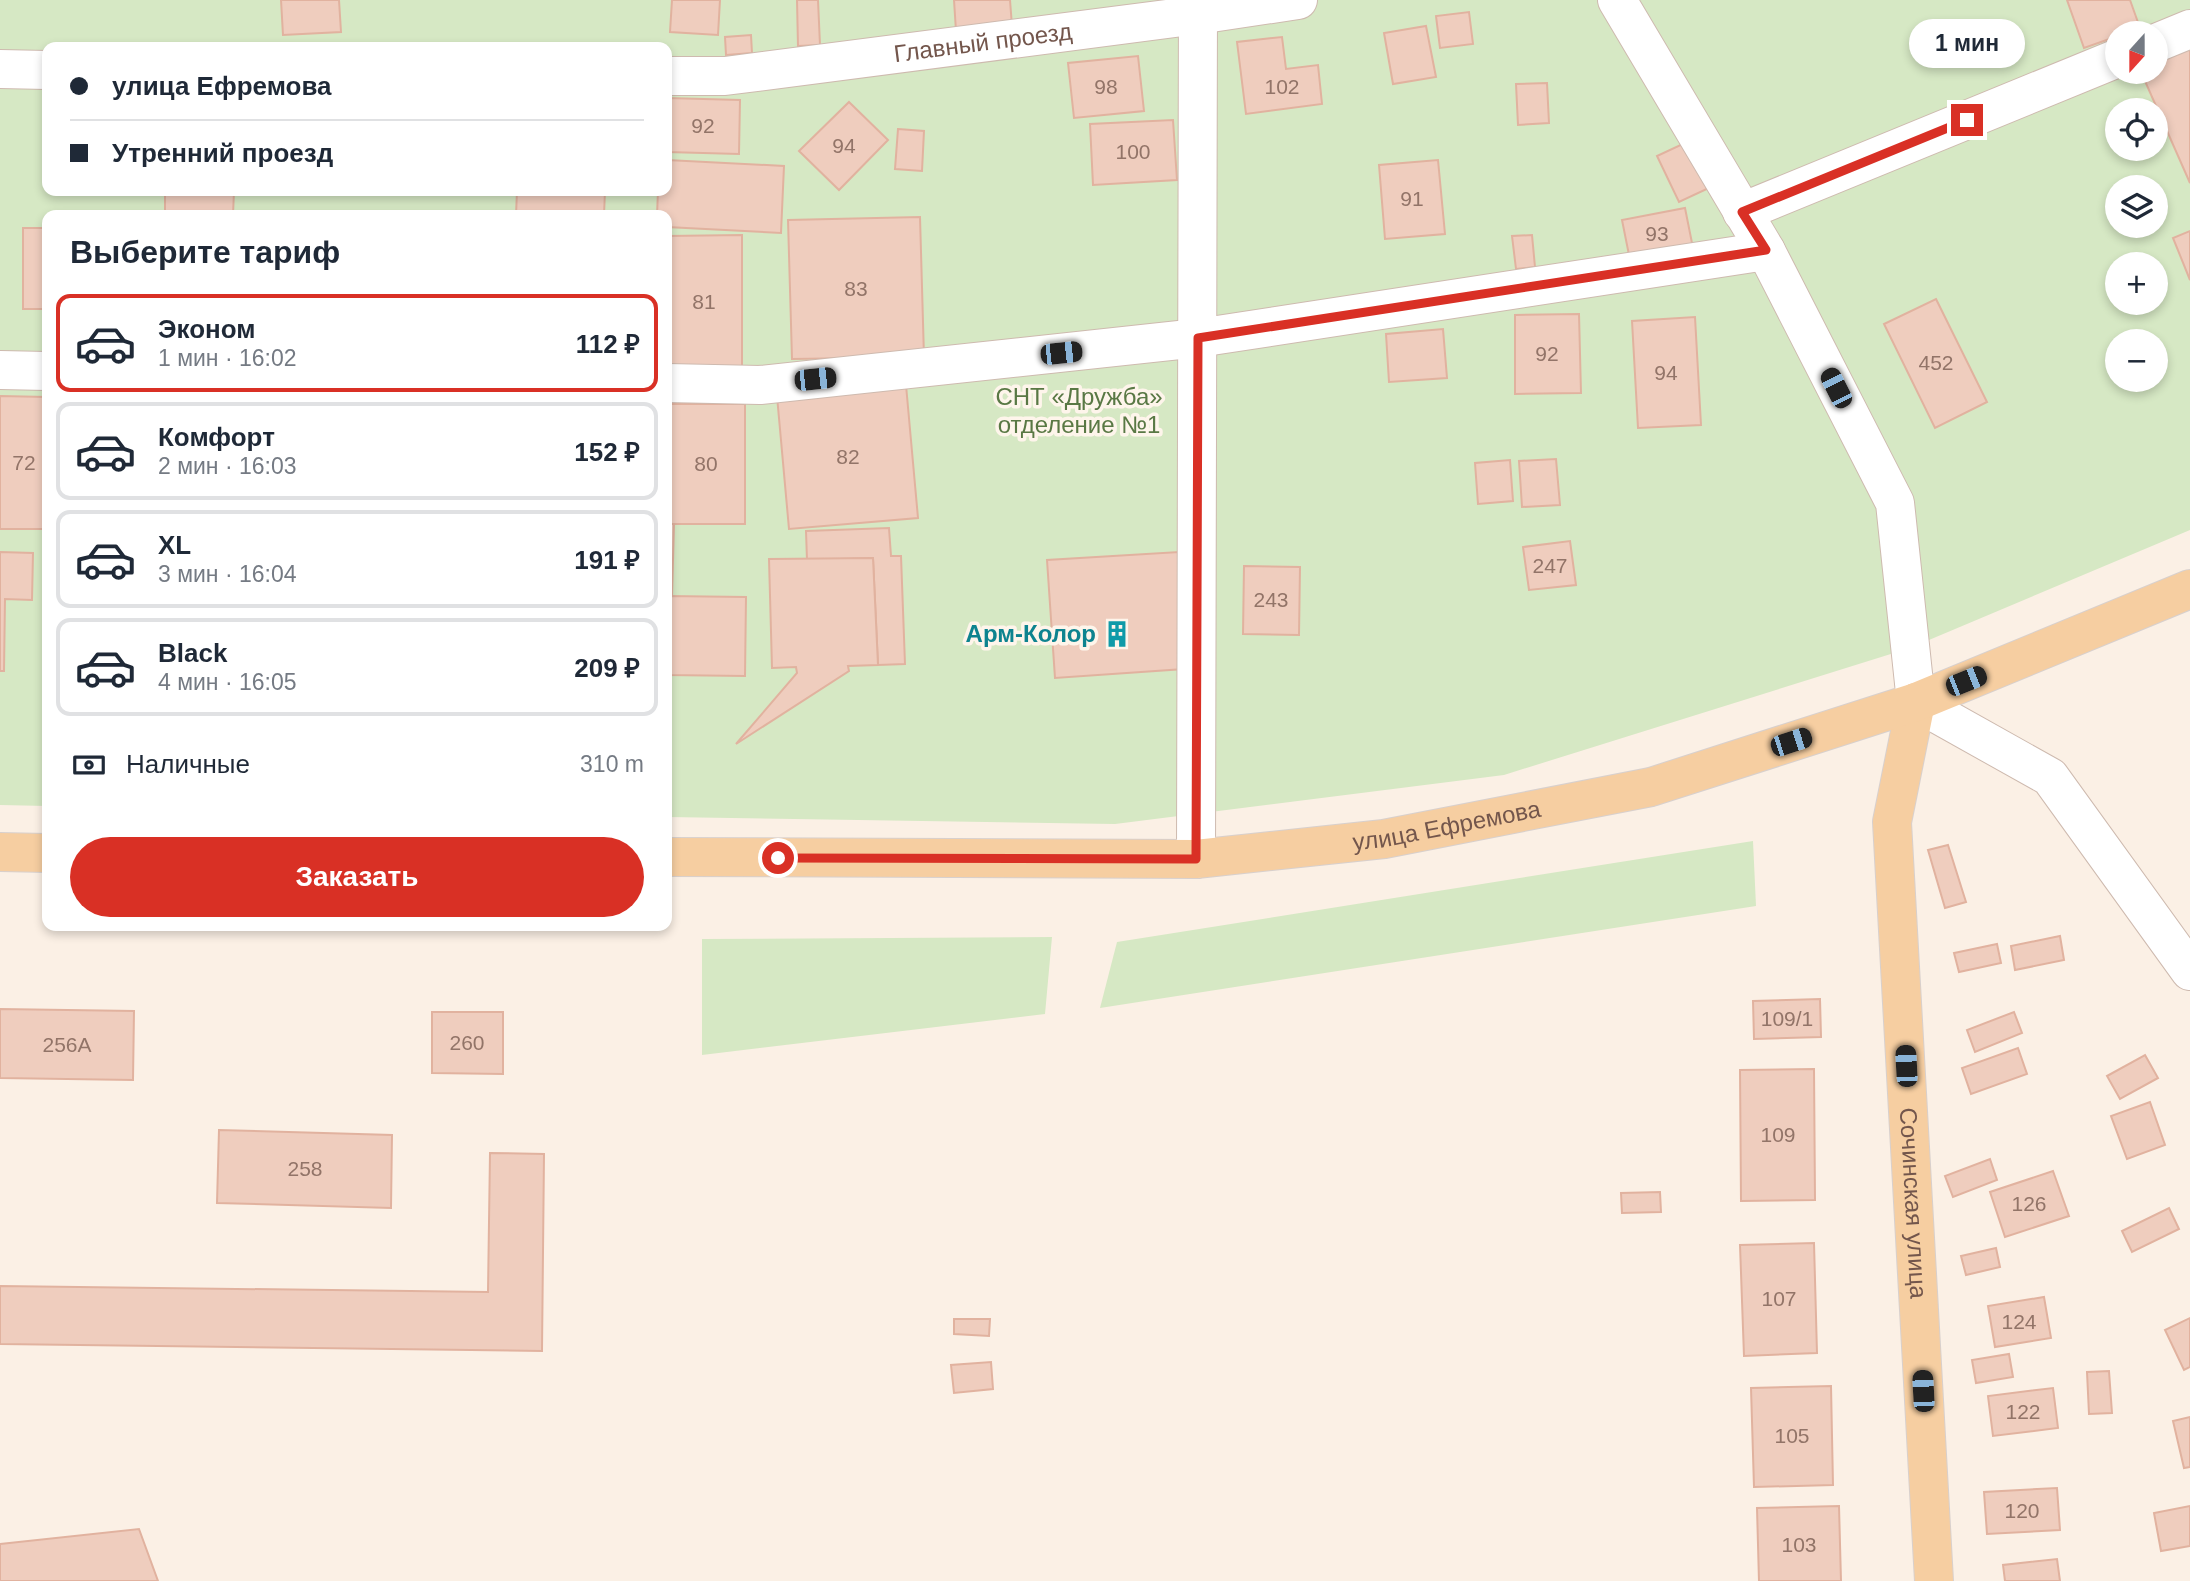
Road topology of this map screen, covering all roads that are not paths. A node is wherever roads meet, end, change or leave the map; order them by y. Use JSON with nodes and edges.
{"nodes":[{"id":1,"x":1298,"y":0,"type":"edge"},
{"id":2,"x":1617,"y":0,"type":"edge"},
{"id":3,"x":1198,"y":8,"type":"edge"},
{"id":4,"x":2190,"y":29,"type":"edge"},
{"id":5,"x":2168,"y":38,"type":"edge"},
{"id":6,"x":2105,"y":63,"type":"edge"},
{"id":7,"x":0,"y":69,"type":"edge"},
{"id":8,"x":42,"y":71,"type":"edge"},
{"id":9,"x":672,"y":76,"type":"edge"},
{"id":10,"x":1742,"y":212,"type":"junction"},
{"id":11,"x":1766,"y":250,"type":"junction"},
{"id":12,"x":1198,"y":338,"type":"junction"},
{"id":13,"x":0,"y":370,"type":"edge"},
{"id":14,"x":42,"y":371,"type":"edge"},
{"id":15,"x":672,"y":383,"type":"edge"},
{"id":16,"x":2190,"y":589,"type":"edge"},
{"id":17,"x":1916,"y":702,"type":"junction"},
{"id":18,"x":0,"y":852,"type":"edge"},
{"id":19,"x":42,"y":853,"type":"edge"},
{"id":20,"x":672,"y":857,"type":"edge"},
{"id":21,"x":1196,"y":859,"type":"junction"},
{"id":22,"x":2190,"y":971,"type":"edge"},
{"id":23,"x":1934,"y":1581,"type":"edge"}],
"edges":[{"from":1,"to":3,"type":"street","name":"Главный проезд"},
{"from":2,"to":10,"type":"street"},
{"from":3,"to":9,"type":"street","name":"Главный проезд"},
{"from":3,"to":12,"type":"street"},
{"from":4,"to":5,"type":"street"},
{"from":6,"to":10,"type":"street"},
{"from":7,"to":8,"type":"street"},
{"from":10,"to":11,"type":"street"},
{"from":11,"to":12,"type":"street"},
{"from":11,"to":17,"type":"street"},
{"from":12,"to":15,"type":"street"},
{"from":12,"to":21,"type":"street"},
{"from":13,"to":14,"type":"street"},
{"from":16,"to":17,"type":"main road","name":"улица Ефремова"},
{"from":17,"to":21,"type":"main road","name":"улица Ефремова"},
{"from":17,"to":22,"type":"street"},
{"from":17,"to":23,"type":"main road","name":"Сочинская улица"},
{"from":18,"to":19,"type":"main road"},
{"from":20,"to":21,"type":"main road","name":"улица Ефремова"}]}
